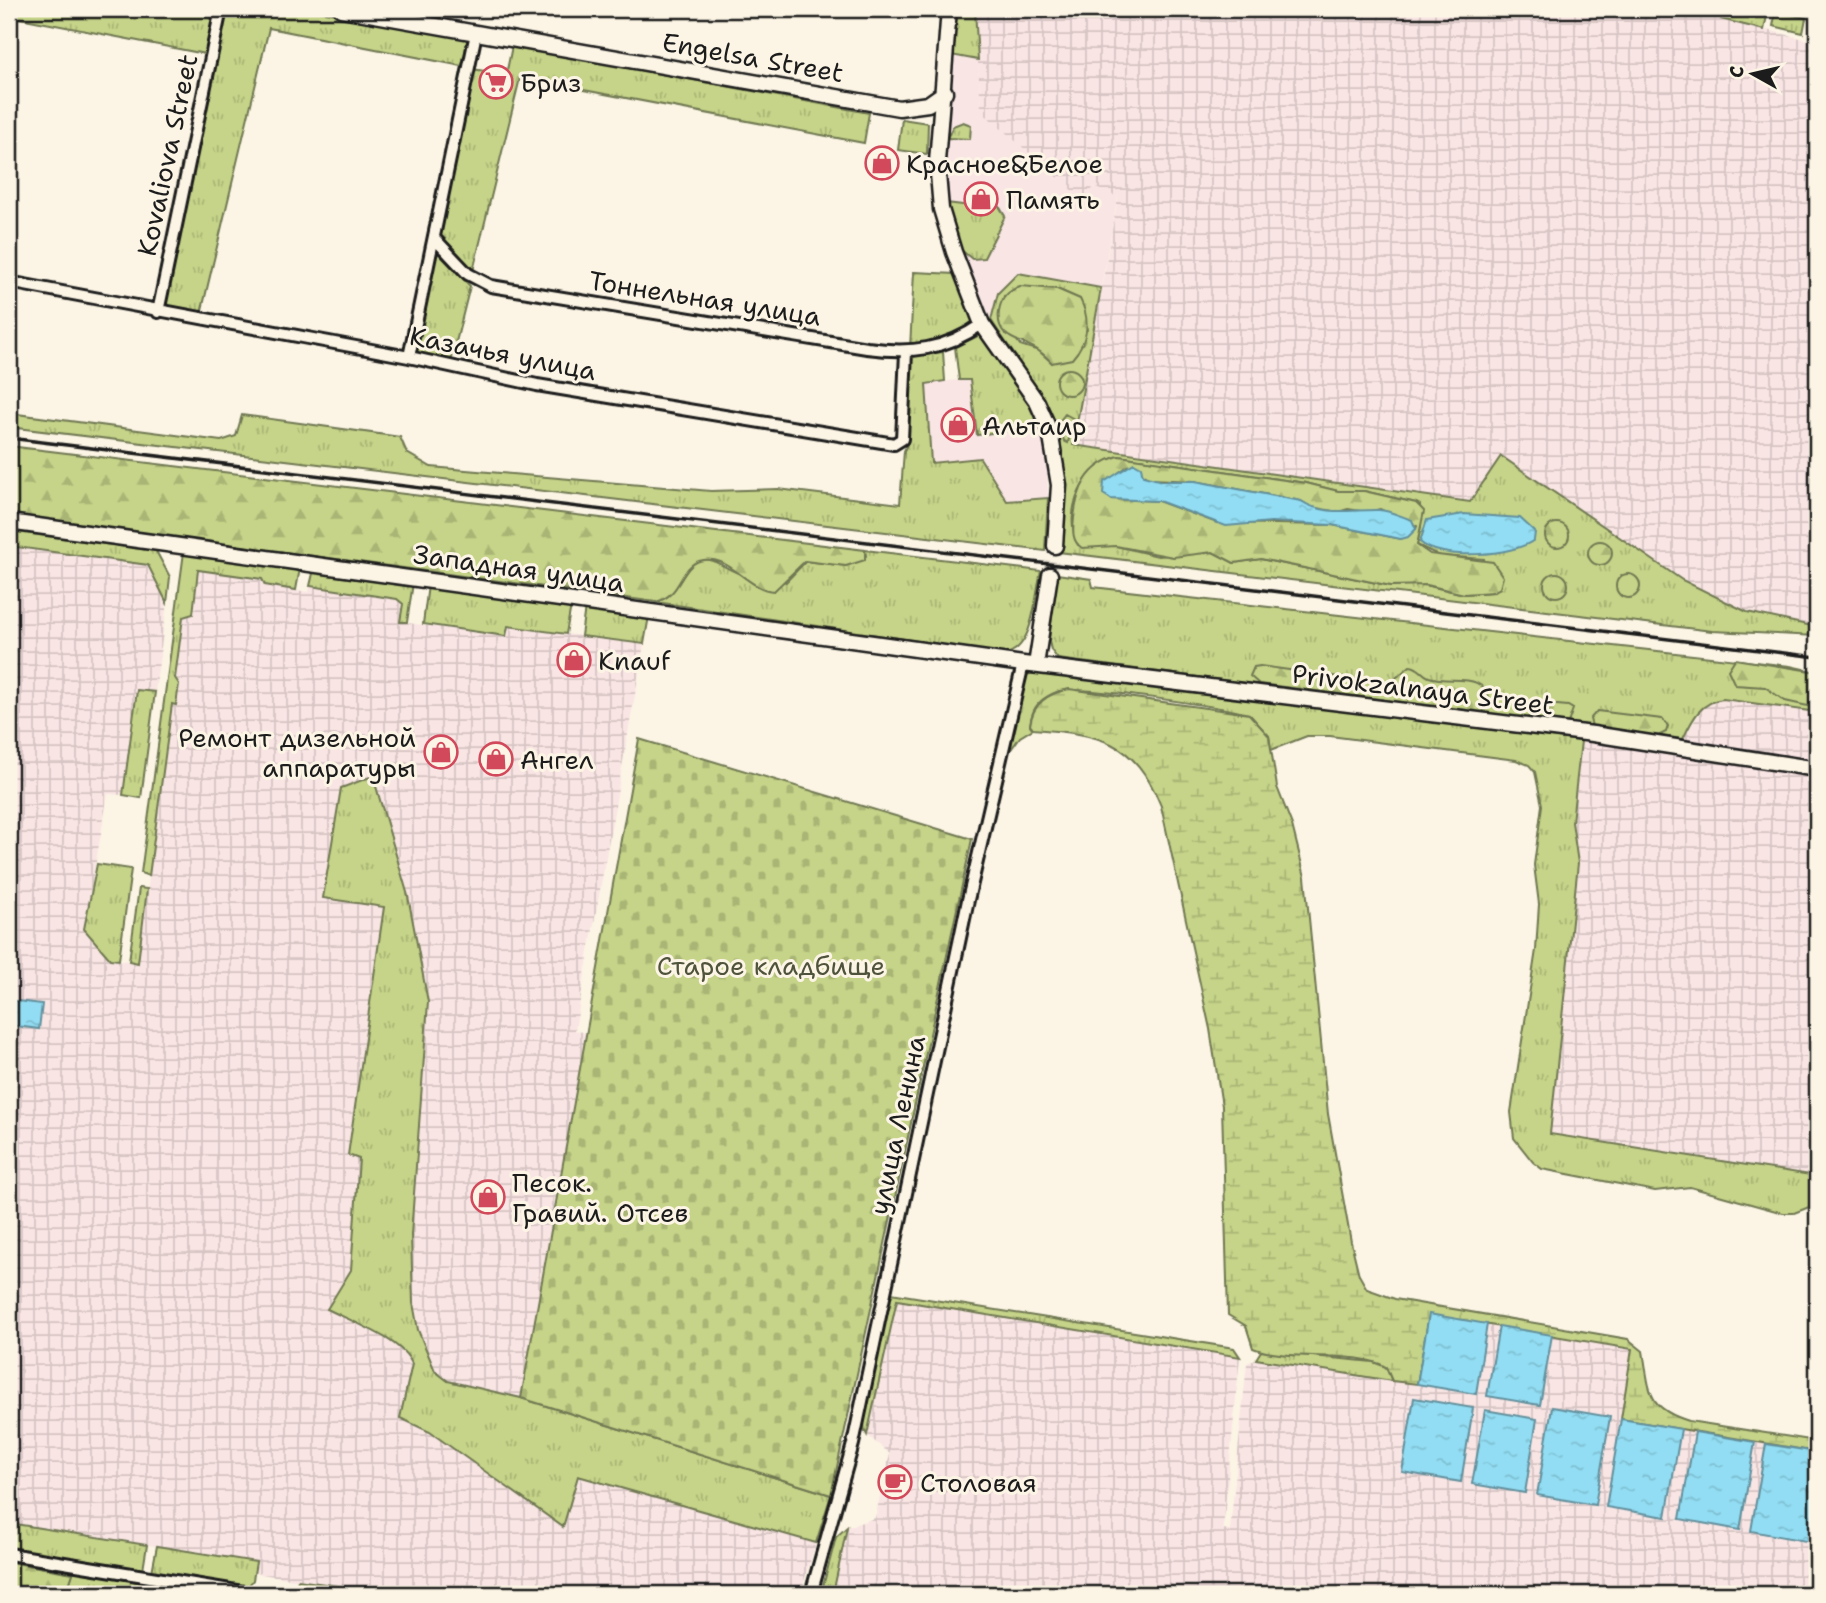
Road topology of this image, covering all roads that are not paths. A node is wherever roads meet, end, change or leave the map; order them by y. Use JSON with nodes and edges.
{"nodes":[{"id":1,"x":221,"y":9,"type":"edge"},
{"id":2,"x":341,"y":9,"type":"edge"},
{"id":3,"x":950,"y":9,"type":"edge"},
{"id":4,"x":476,"y":33,"type":"junction"},
{"id":5,"x":945,"y":92,"type":"junction"},
{"id":6,"x":434,"y":238,"type":"junction"},
{"id":7,"x":9,"y":282,"type":"edge"},
{"id":8,"x":158,"y":312,"type":"junction"},
{"id":9,"x":982,"y":324,"type":"junction"},
{"id":10,"x":906,"y":352,"type":"junction"},
{"id":11,"x":409,"y":357,"type":"junction"},
{"id":12,"x":9,"y":522,"type":"edge"},
{"id":13,"x":1055,"y":545,"type":"tunnel mouth"},
{"id":14,"x":1051,"y":575,"type":"tunnel mouth"},
{"id":15,"x":1029,"y":665,"type":"junction"},
{"id":16,"x":1817,"y":769,"type":"edge"},
{"id":17,"x":9,"y":1554,"type":"edge"},
{"id":18,"x":255,"y":1594,"type":"edge"},
{"id":19,"x":811,"y":1594,"type":"edge"}],
"edges":[{"from":1,"to":8,"type":"street","name":"Kovaliova Street"},
{"from":2,"to":4,"type":"main road","name":"Engelsa Street"},
{"from":3,"to":5,"type":"main road"},
{"from":4,"to":5,"type":"main road","name":"Engelsa Street"},
{"from":4,"to":6,"type":"street"},
{"from":5,"to":9,"type":"main road"},
{"from":6,"to":10,"type":"street","name":"Тоннельная улица"},
{"from":6,"to":11,"type":"street"},
{"from":7,"to":8,"type":"street","name":"Казачья улица"},
{"from":8,"to":11,"type":"street","name":"Казачья улица"},
{"from":9,"to":10,"type":"street","name":"Тоннельная улица"},
{"from":9,"to":13,"type":"main road"},
{"from":10,"to":11,"type":"street","name":"Казачья улица"},
{"from":12,"to":15,"type":"main road","name":"Западная улица"},
{"from":14,"to":15,"type":"main road"},
{"from":15,"to":16,"type":"main road","name":"Privokzalnaya Street"},
{"from":15,"to":19,"type":"street","name":"улица Ленина"},
{"from":17,"to":18,"type":"street"}]}
